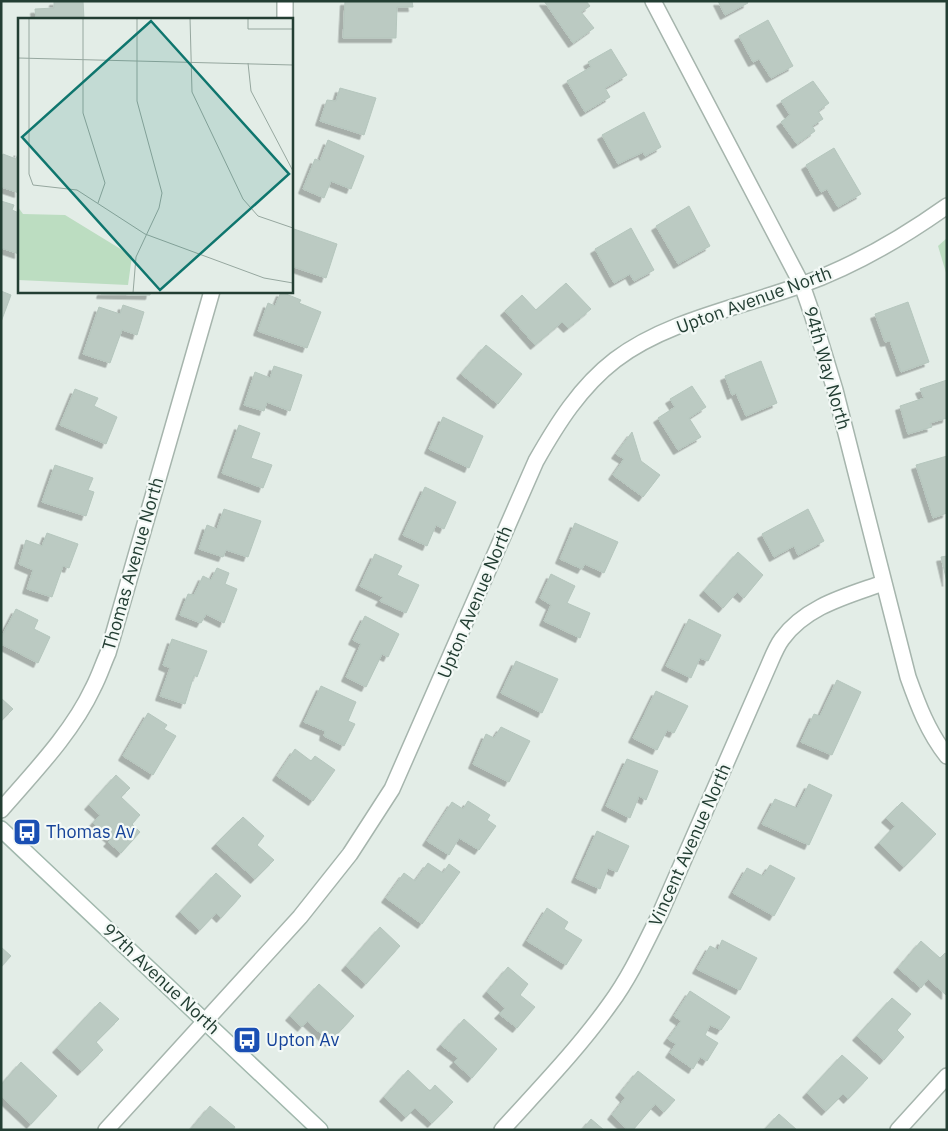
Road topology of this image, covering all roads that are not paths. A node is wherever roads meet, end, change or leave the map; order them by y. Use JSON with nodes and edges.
{"nodes":[{"id":1,"x":285,"y":1,"type":"edge"},
{"id":2,"x":653,"y":1,"type":"edge"},
{"id":3,"x":285,"y":18,"type":"edge"},
{"id":4,"x":947,"y":206,"type":"edge"},
{"id":5,"x":802,"y":285,"type":"junction"},
{"id":6,"x":212,"y":292,"type":"edge"},
{"id":7,"x":883,"y":583,"type":"junction"},
{"id":8,"x":947,"y":756,"type":"edge"},
{"id":9,"x":1,"y":810,"type":"edge"},
{"id":10,"x":1,"y":830,"type":"edge"},
{"id":11,"x":206,"y":1022,"type":"junction"},
{"id":12,"x":947,"y":1076,"type":"edge"},
{"id":13,"x":106,"y":1130,"type":"edge"},
{"id":14,"x":320,"y":1130,"type":"edge"},
{"id":15,"x":502,"y":1130,"type":"edge"},
{"id":16,"x":898,"y":1130,"type":"edge"}],
"edges":[{"from":1,"to":3,"type":"street"},
{"from":2,"to":5,"type":"street","name":"94th Way North"},
{"from":4,"to":5,"type":"street","name":"Upton Avenue North"},
{"from":5,"to":7,"type":"street","name":"94th Way North"},
{"from":5,"to":11,"type":"street","name":"Upton Avenue North"},
{"from":6,"to":9,"type":"street","name":"Thomas Avenue North"},
{"from":7,"to":8,"type":"street","name":"94th Way North"},
{"from":7,"to":15,"type":"street","name":"Vincent Avenue North"},
{"from":10,"to":11,"type":"street","name":"97th Avenue North"},
{"from":11,"to":13,"type":"street","name":"Upton Avenue North"},
{"from":11,"to":14,"type":"street","name":"97th Avenue North"},
{"from":12,"to":16,"type":"street"}]}
